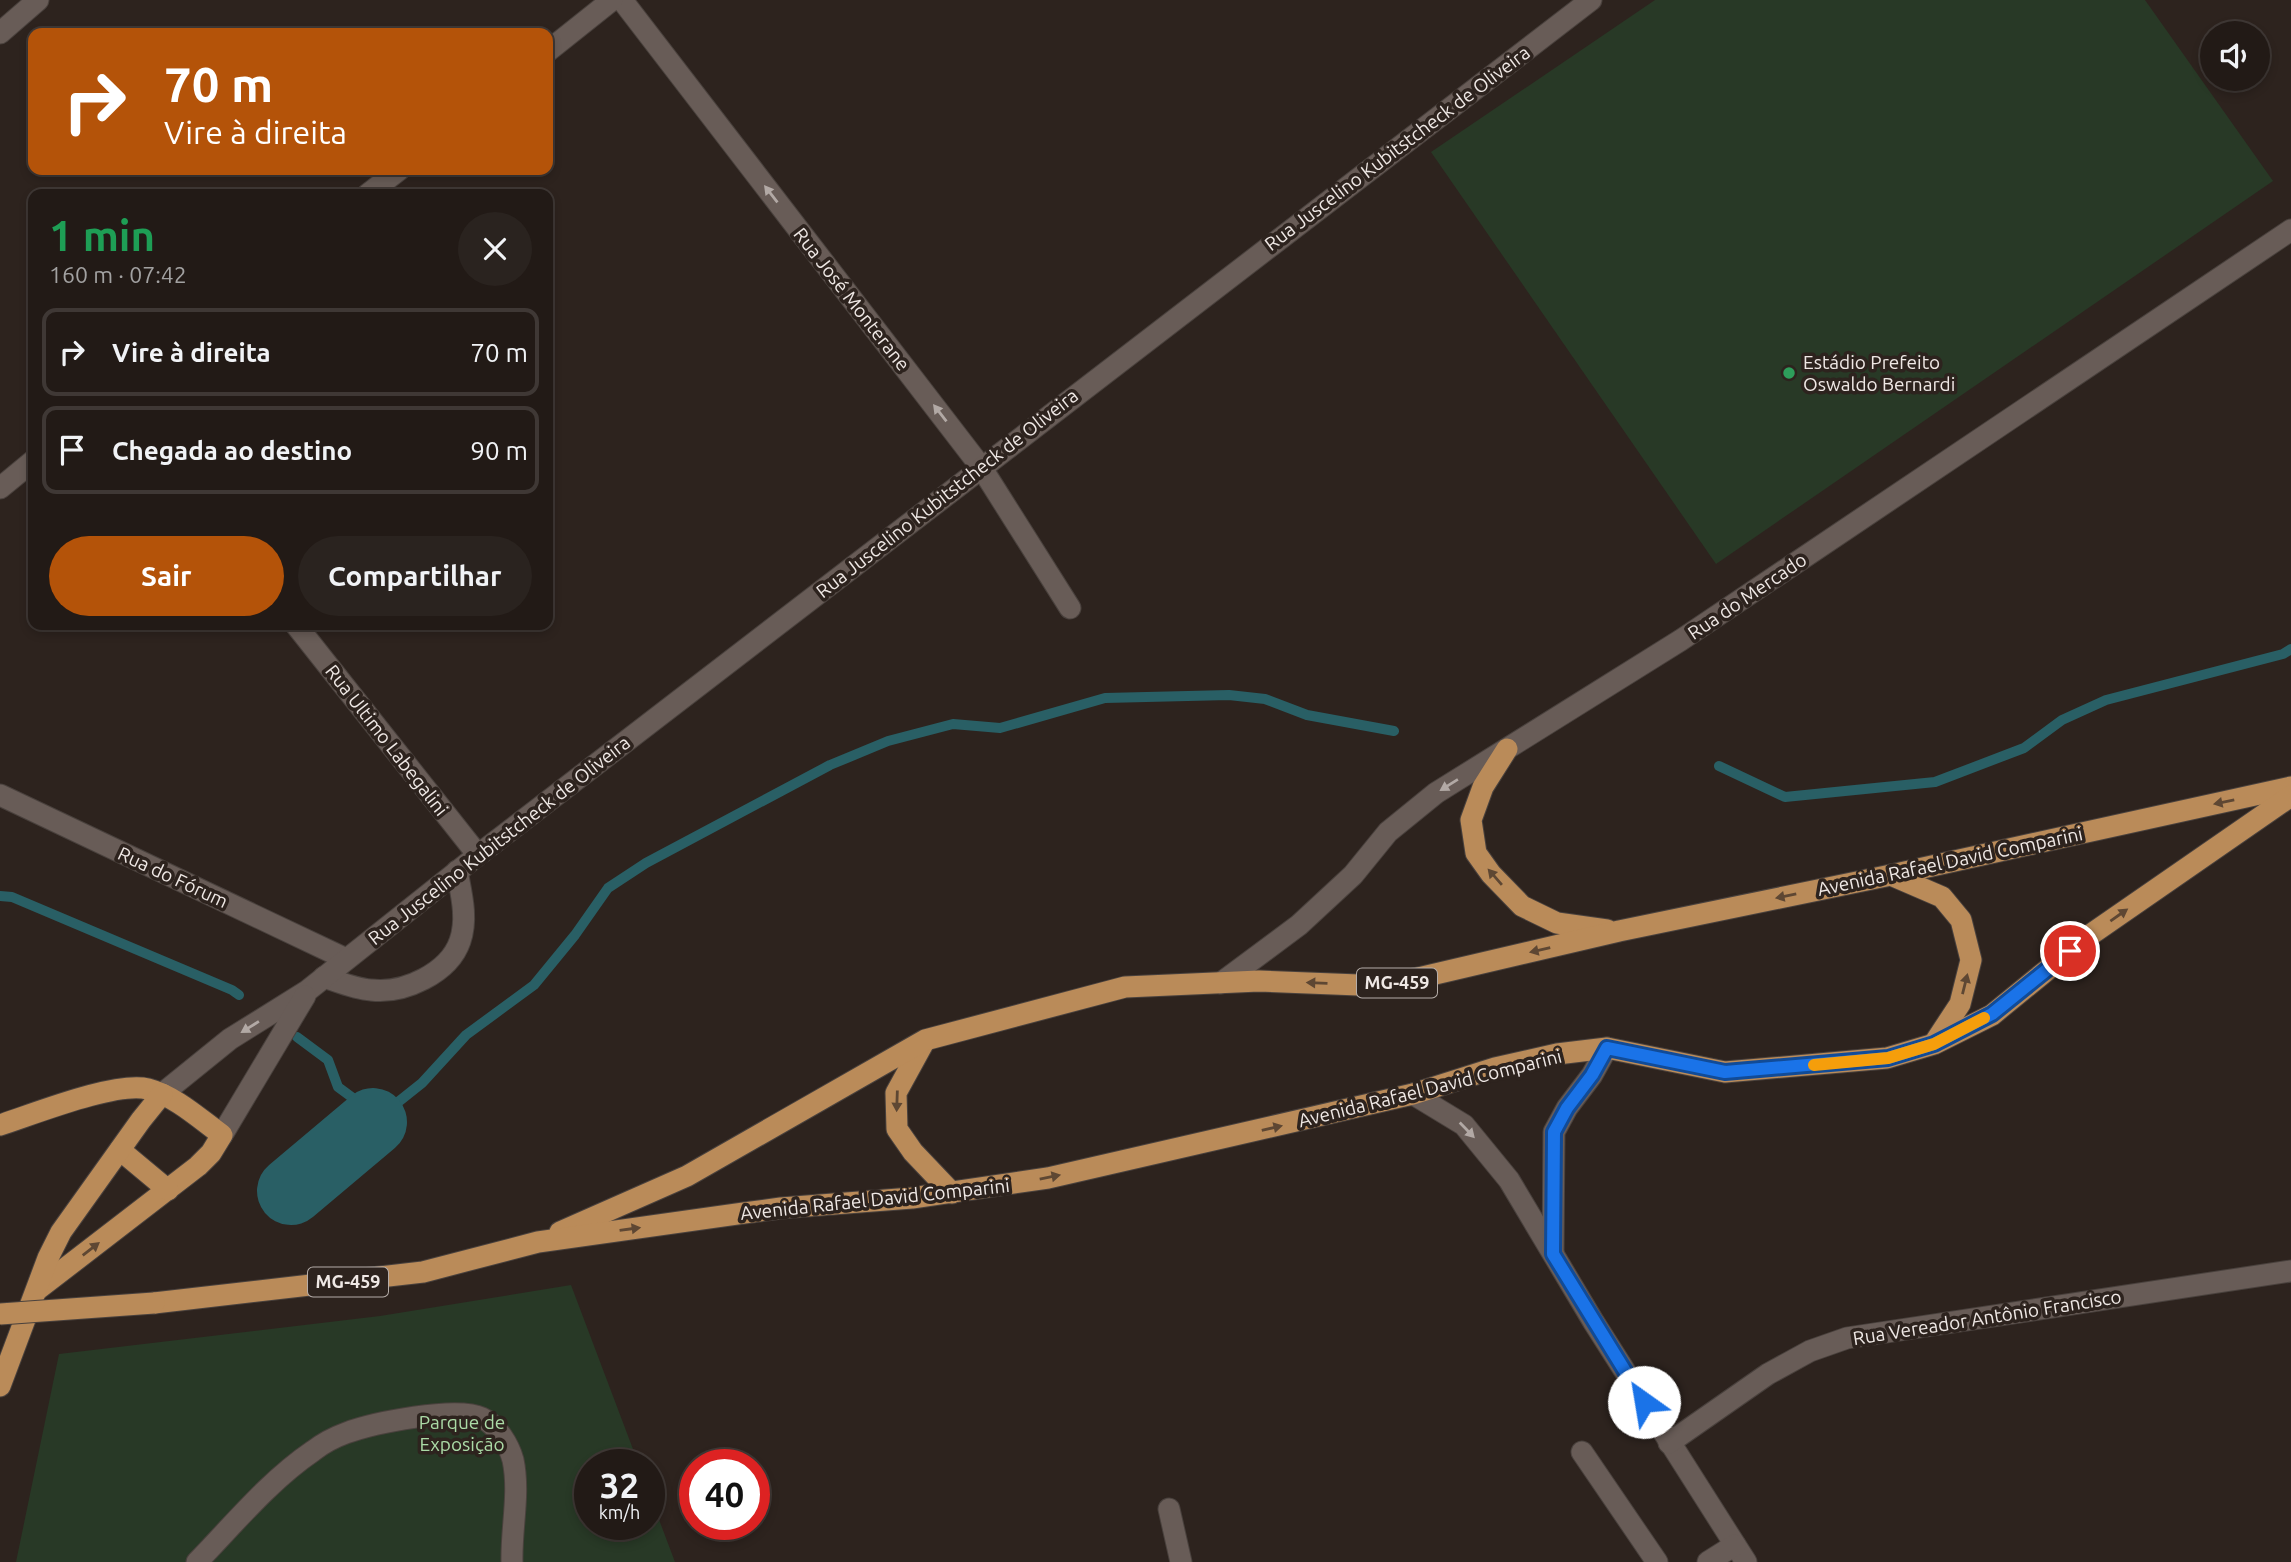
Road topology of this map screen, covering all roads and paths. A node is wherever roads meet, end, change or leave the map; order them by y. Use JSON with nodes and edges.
{"nodes":[{"id":1,"x":38,"y":0,"type":"edge"},
{"id":2,"x":612,"y":0,"type":"edge"},
{"id":3,"x":622,"y":0,"type":"edge"},
{"id":4,"x":1591,"y":0,"type":"edge"},
{"id":5,"x":1567,"y":7,"type":"edge"},
{"id":6,"x":0,"y":33,"type":"edge"},
{"id":7,"x":553,"y":47,"type":"edge"},
{"id":8,"x":393,"y":175,"type":"edge"},
{"id":9,"x":374,"y":189,"type":"edge"},
{"id":10,"x":2291,"y":230,"type":"edge"},
{"id":11,"x":28,"y":465,"type":"edge"},
{"id":12,"x":981,"y":467,"type":"junction"},
{"id":13,"x":0,"y":488,"type":"edge"},
{"id":14,"x":1070,"y":608,"type":"dead end"},
{"id":15,"x":300,"y":630,"type":"edge"},
{"id":16,"x":1507,"y":749,"type":"junction"},
{"id":17,"x":2291,"y":787,"type":"edge"},
{"id":18,"x":0,"y":794,"type":"edge"},
{"id":19,"x":2291,"y":796,"type":"edge"},
{"id":20,"x":478,"y":855,"type":"junction"},
{"id":21,"x":457,"y":871,"type":"junction"},
{"id":22,"x":1891,"y":875,"type":"junction"},
{"id":23,"x":1619,"y":931,"type":"junction"},
{"id":24,"x":346,"y":959,"type":"junction"},
{"id":25,"x":324,"y":976,"type":"junction"},
{"id":26,"x":1221,"y":983,"type":"junction"},
{"id":27,"x":307,"y":991,"type":"junction"},
{"id":28,"x":925,"y":1040,"type":"junction"},
{"id":29,"x":1934,"y":1044,"type":"junction"},
{"id":30,"x":1607,"y":1048,"type":"junction"},
{"id":31,"x":162,"y":1094,"type":"junction"},
{"id":32,"x":1413,"y":1094,"type":"junction"},
{"id":33,"x":0,"y":1125,"type":"edge"},
{"id":34,"x":222,"y":1135,"type":"junction"},
{"id":35,"x":120,"y":1150,"type":"junction"},
{"id":36,"x":168,"y":1189,"type":"junction"},
{"id":37,"x":952,"y":1193,"type":"junction"},
{"id":38,"x":538,"y":1242,"type":"junction"},
{"id":39,"x":1553,"y":1254,"type":"junction"},
{"id":40,"x":2291,"y":1271,"type":"edge"},
{"id":41,"x":37,"y":1290,"type":"junction"},
{"id":42,"x":0,"y":1314,"type":"edge"},
{"id":43,"x":0,"y":1386,"type":"edge"},
{"id":44,"x":1669,"y":1443,"type":"junction"},
{"id":45,"x":1582,"y":1452,"type":"dead end"},
{"id":46,"x":1169,"y":1509,"type":"dead end"},
{"id":47,"x":1740,"y":1553,"type":"edge"},
{"id":48,"x":197,"y":1562,"type":"edge"},
{"id":49,"x":512,"y":1562,"type":"edge"},
{"id":50,"x":1181,"y":1562,"type":"edge"},
{"id":51,"x":1657,"y":1562,"type":"edge"},
{"id":52,"x":1708,"y":1562,"type":"edge"}],
"edges":[{"from":1,"to":6,"type":"street"},
{"from":2,"to":7,"type":"street"},
{"from":12,"to":3,"type":"street","name":"Rua José Monterane","one_way":true},
{"from":4,"to":5,"type":"street","name":"Rua Juscelino Kubitstcheck de Oliveira"},
{"from":5,"to":12,"type":"street","name":"Rua Juscelino Kubitstcheck de Oliveira"},
{"from":8,"to":9,"type":"street"},
{"from":10,"to":16,"type":"street","name":"Rua do Mercado"},
{"from":11,"to":13,"type":"street"},
{"from":12,"to":14,"type":"street","name":"Rua José Monterane"},
{"from":12,"to":20,"type":"street","name":"Rua Juscelino Kubitstcheck de Oliveira"},
{"from":15,"to":20,"type":"street","name":"Rua Ultimo Labegalini"},
{"from":23,"to":16,"type":"main road","one_way":true},
{"from":16,"to":26,"type":"street","name":"Rua do Mercado","one_way":true},
{"from":17,"to":22,"type":"main road","name":"Avenida Rafael David Comparini","number":"MG-459","one_way":true},
{"from":18,"to":24,"type":"street","name":"Rua do Fórum"},
{"from":29,"to":19,"type":"main road","name":"Avenida Rafael David Comparini","number":"MG-459","one_way":true},
{"from":20,"to":21,"type":"street","name":"Rua Juscelino Kubitstcheck de Oliveira"},
{"from":21,"to":24,"type":"street","name":"Rua Juscelino Kubitstcheck de Oliveira"},
{"from":21,"to":25,"type":"street"},
{"from":22,"to":23,"type":"main road","name":"Avenida Rafael David Comparini","number":"MG-459","one_way":true},
{"from":29,"to":22,"type":"main road","one_way":true},
{"from":23,"to":26,"type":"main road","name":"Avenida Rafael David Comparini","number":"MG-459","one_way":true},
{"from":24,"to":25,"type":"street","name":"Rua Juscelino Kubitstcheck de Oliveira"},
{"from":25,"to":27,"type":"street","name":"Rua Juscelino Kubitstcheck de Oliveira"},
{"from":26,"to":28,"type":"main road","name":"Avenida Rafael David Comparini","number":"MG-459"},
{"from":27,"to":31,"type":"street","name":"Rua Juscelino Kubitstcheck de Oliveira","one_way":true},
{"from":27,"to":34,"type":"street","name":"Rua Juscelino Kubitstcheck de Oliveira"},
{"from":28,"to":37,"type":"main road","one_way":true},
{"from":28,"to":38,"type":"main road","name":"Avenida Rafael David Comparini","number":"MG-459"},
{"from":29,"to":30,"type":"main road","name":"Avenida Rafael David Comparini","number":"MG-459"},
{"from":30,"to":32,"type":"main road","name":"Avenida Rafael David Comparini","number":"MG-459"},
{"from":30,"to":39,"type":"street"},
{"from":31,"to":33,"type":"main road"},
{"from":31,"to":34,"type":"main road"},
{"from":31,"to":35,"type":"main road"},
{"from":37,"to":32,"type":"main road","name":"Avenida Rafael David Comparini","number":"MG-459","one_way":true},
{"from":32,"to":39,"type":"street","one_way":true},
{"from":34,"to":36,"type":"main road"},
{"from":35,"to":36,"type":"main road"},
{"from":35,"to":41,"type":"main road"},
{"from":41,"to":36,"type":"main road","one_way":true},
{"from":38,"to":37,"type":"main road","name":"Avenida Rafael David Comparini","number":"MG-459","one_way":true},
{"from":38,"to":42,"type":"main road","name":"Avenida Rafael David Comparini","number":"MG-459","bridge":true},
{"from":39,"to":44,"type":"street"},
{"from":40,"to":44,"type":"street","name":"Rua Vereador Antônio Francisco"},
{"from":41,"to":43,"type":"main road"},
{"from":44,"to":47,"type":"street"},
{"from":45,"to":51,"type":"street"},
{"from":46,"to":50,"type":"street"},
{"from":47,"to":52,"type":"street"},
{"from":48,"to":49,"type":"street"}]}
